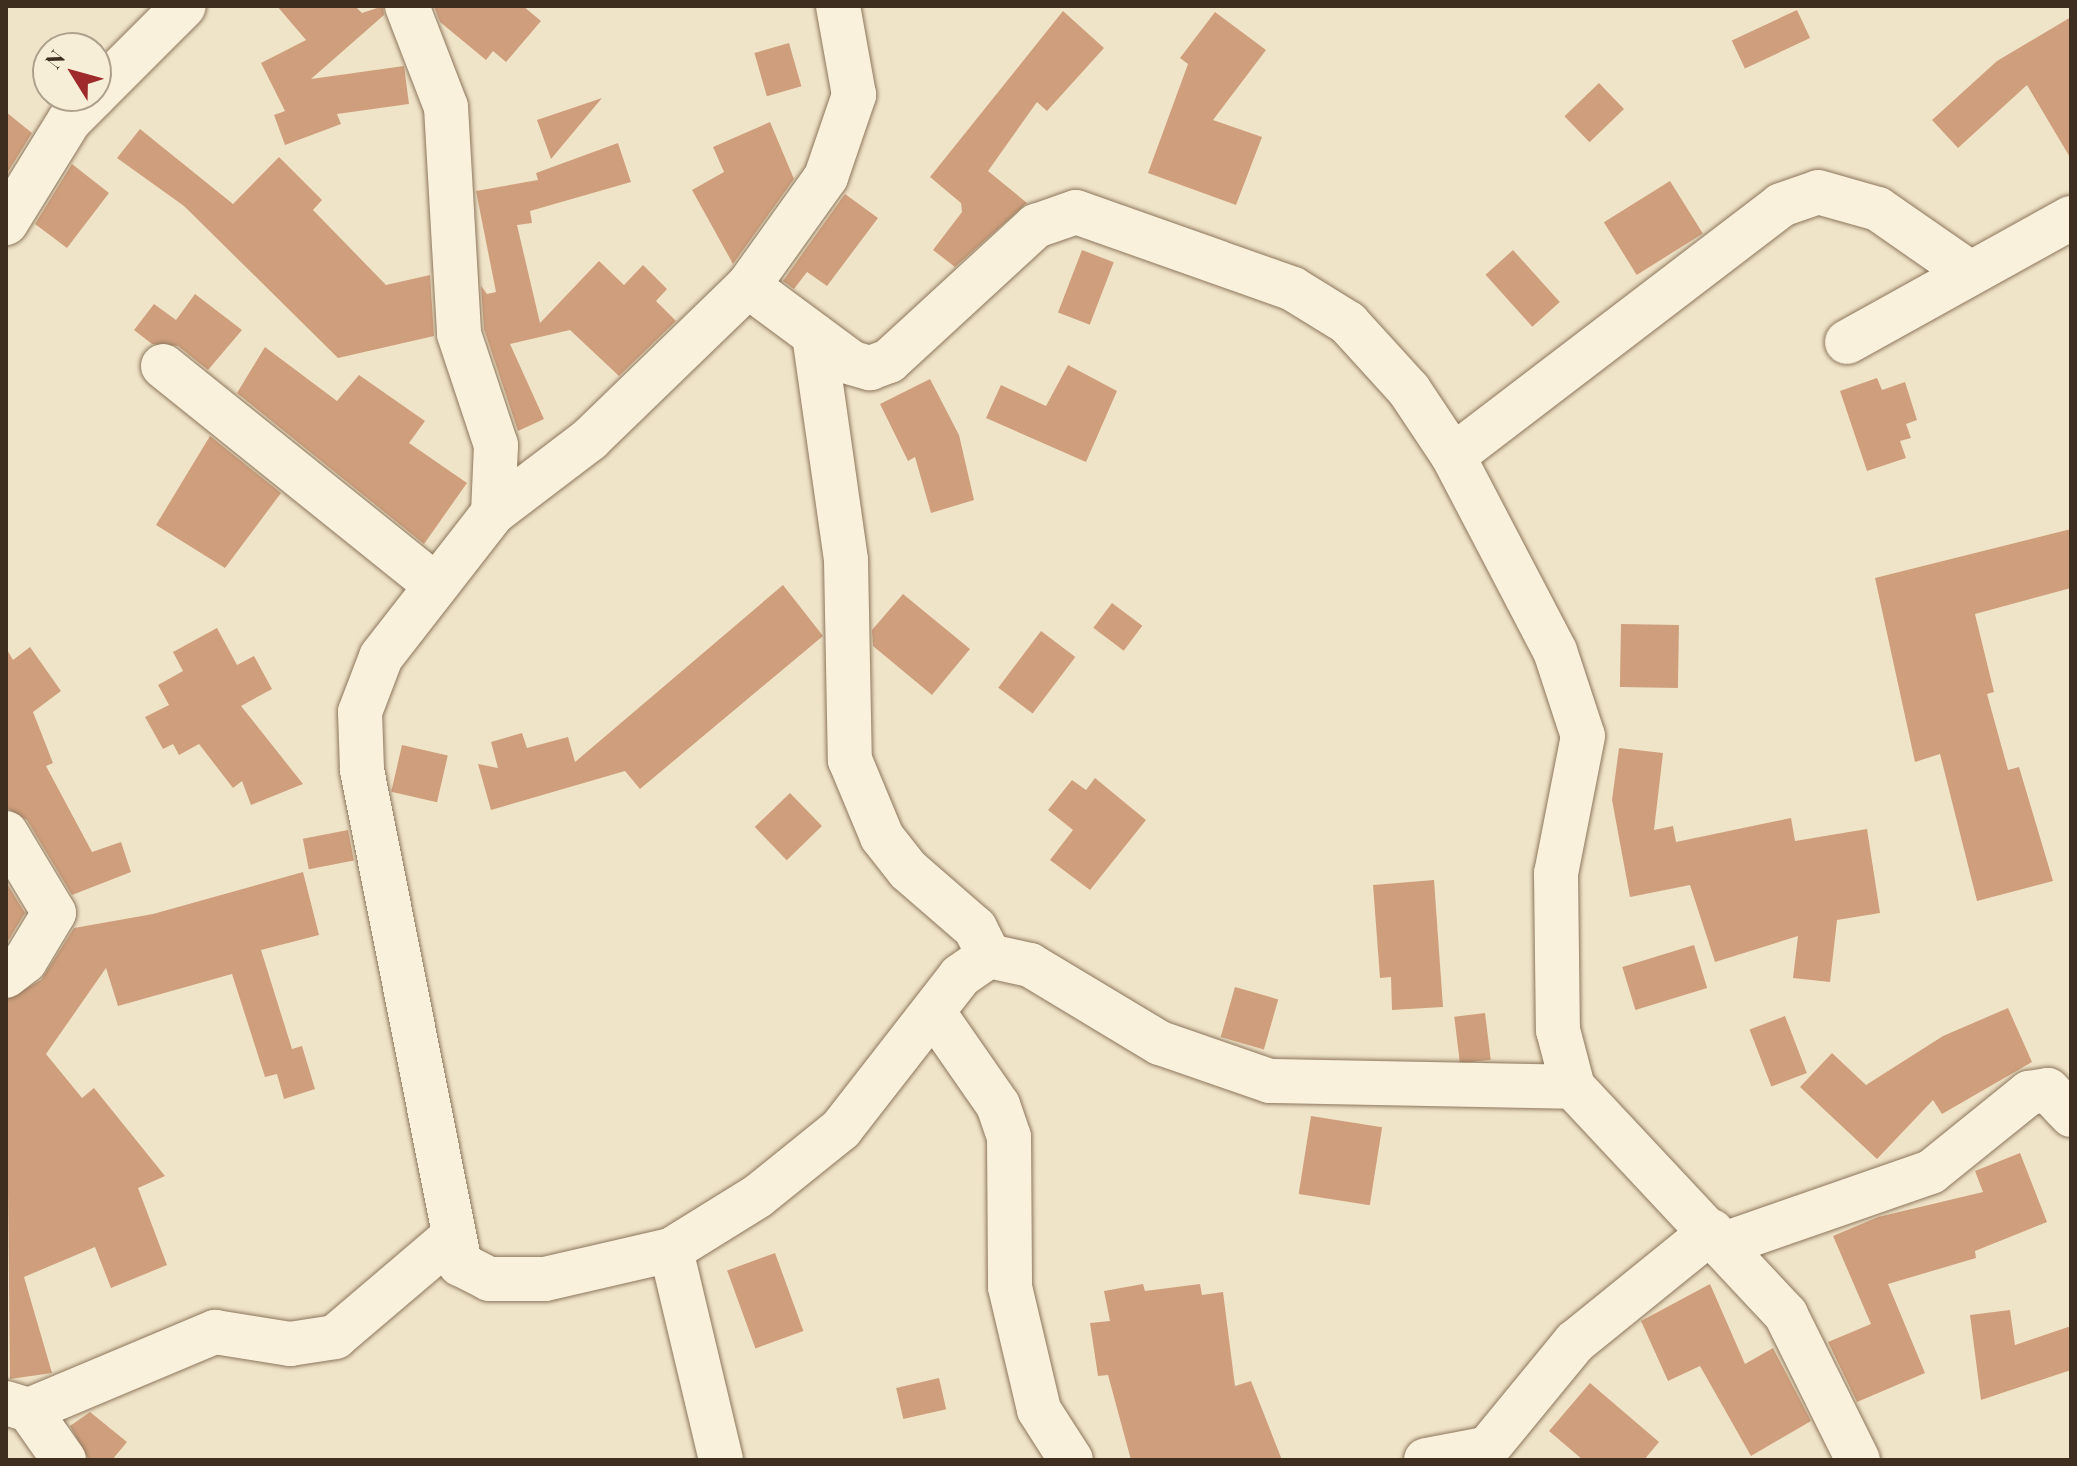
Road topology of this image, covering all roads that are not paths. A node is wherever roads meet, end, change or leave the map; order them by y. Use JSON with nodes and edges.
{"nodes":[{"id":1,"x":184,"y":6,"type":"edge"},
{"id":2,"x":407,"y":6,"type":"edge"},
{"id":3,"x":838,"y":6,"type":"edge"},
{"id":4,"x":112,"y":78,"type":"edge"},
{"id":5,"x":78,"y":112,"type":"edge"},
{"id":6,"x":2071,"y":218,"type":"edge"},
{"id":7,"x":6,"y":223,"type":"edge"},
{"id":8,"x":1970,"y":273,"type":"junction"},
{"id":9,"x":748,"y":286,"type":"junction"},
{"id":10,"x":814,"y":335,"type":"junction"},
{"id":11,"x":1847,"y":342,"type":"dead end"},
{"id":12,"x":163,"y":366,"type":"dead end"},
{"id":13,"x":1453,"y":456,"type":"junction"},
{"id":14,"x":493,"y":513,"type":"junction"},
{"id":15,"x":434,"y":584,"type":"junction"},
{"id":16,"x":6,"y":833,"type":"edge"},
{"id":17,"x":989,"y":956,"type":"junction"},
{"id":18,"x":6,"y":976,"type":"edge"},
{"id":19,"x":934,"y":1013,"type":"junction"},
{"id":20,"x":1573,"y":1087,"type":"junction"},
{"id":21,"x":2071,"y":1115,"type":"edge"},
{"id":22,"x":1718,"y":1237,"type":"junction"},
{"id":23,"x":450,"y":1239,"type":"junction"},
{"id":24,"x":671,"y":1250,"type":"junction"},
{"id":25,"x":18,"y":1406,"type":"edge"},
{"id":26,"x":1481,"y":1454,"type":"edge"},
{"id":27,"x":64,"y":1460,"type":"edge"},
{"id":28,"x":721,"y":1460,"type":"edge"},
{"id":29,"x":1071,"y":1460,"type":"edge"},
{"id":30,"x":1426,"y":1460,"type":"edge"},
{"id":31,"x":1858,"y":1460,"type":"edge"}],
"edges":[{"from":1,"to":4,"type":"street"},
{"from":2,"to":14,"type":"street"},
{"from":3,"to":9,"type":"street"},
{"from":5,"to":7,"type":"street"},
{"from":6,"to":8,"type":"street"},
{"from":8,"to":11,"type":"street"},
{"from":8,"to":13,"type":"street"},
{"from":9,"to":10,"type":"street"},
{"from":9,"to":14,"type":"street"},
{"from":10,"to":13,"type":"street"},
{"from":10,"to":17,"type":"street"},
{"from":12,"to":15,"type":"street"},
{"from":13,"to":20,"type":"street"},
{"from":14,"to":15,"type":"street"},
{"from":15,"to":23,"type":"street"},
{"from":16,"to":18,"type":"street"},
{"from":17,"to":19,"type":"street"},
{"from":17,"to":20,"type":"street"},
{"from":19,"to":24,"type":"street"},
{"from":19,"to":29,"type":"street"},
{"from":20,"to":22,"type":"street"},
{"from":21,"to":22,"type":"street"},
{"from":22,"to":26,"type":"street"},
{"from":22,"to":31,"type":"street"},
{"from":23,"to":24,"type":"street"},
{"from":23,"to":25,"type":"street"},
{"from":24,"to":28,"type":"street"},
{"from":25,"to":27,"type":"street"},
{"from":26,"to":30,"type":"street"}]}
